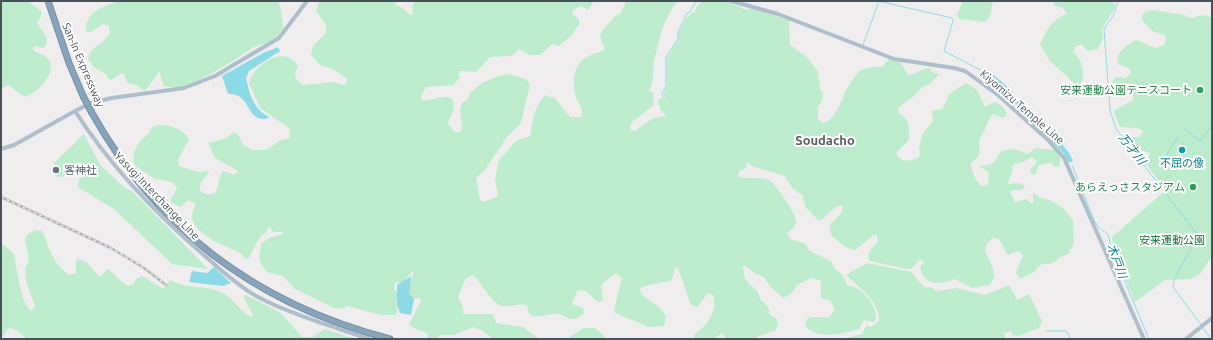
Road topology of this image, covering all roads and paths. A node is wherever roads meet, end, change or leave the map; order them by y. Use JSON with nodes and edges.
{"nodes":[{"id":1,"x":48,"y":1,"type":"edge"},
{"id":2,"x":307,"y":1,"type":"edge"},
{"id":3,"x":731,"y":1,"type":"edge"},
{"id":4,"x":74,"y":111,"type":"junction"},
{"id":5,"x":1,"y":149,"type":"edge"},
{"id":6,"x":1212,"y":318,"type":"edge"},
{"id":7,"x":370,"y":339,"type":"edge"},
{"id":8,"x":390,"y":339,"type":"edge"},
{"id":9,"x":1144,"y":339,"type":"edge"},
{"id":10,"x":1186,"y":339,"type":"edge"}],
"edges":[{"from":1,"to":8,"type":"highway","name":"San-In Expressway","bridge":true},
{"from":2,"to":4,"type":"main road"},
{"from":3,"to":9,"type":"main road","name":"Kiyomizu Temple Line"},
{"from":4,"to":5,"type":"main road"},
{"from":4,"to":7,"type":"main road","name":"Yasugi Interchange Line"},
{"from":6,"to":10,"type":"main road"}]}
